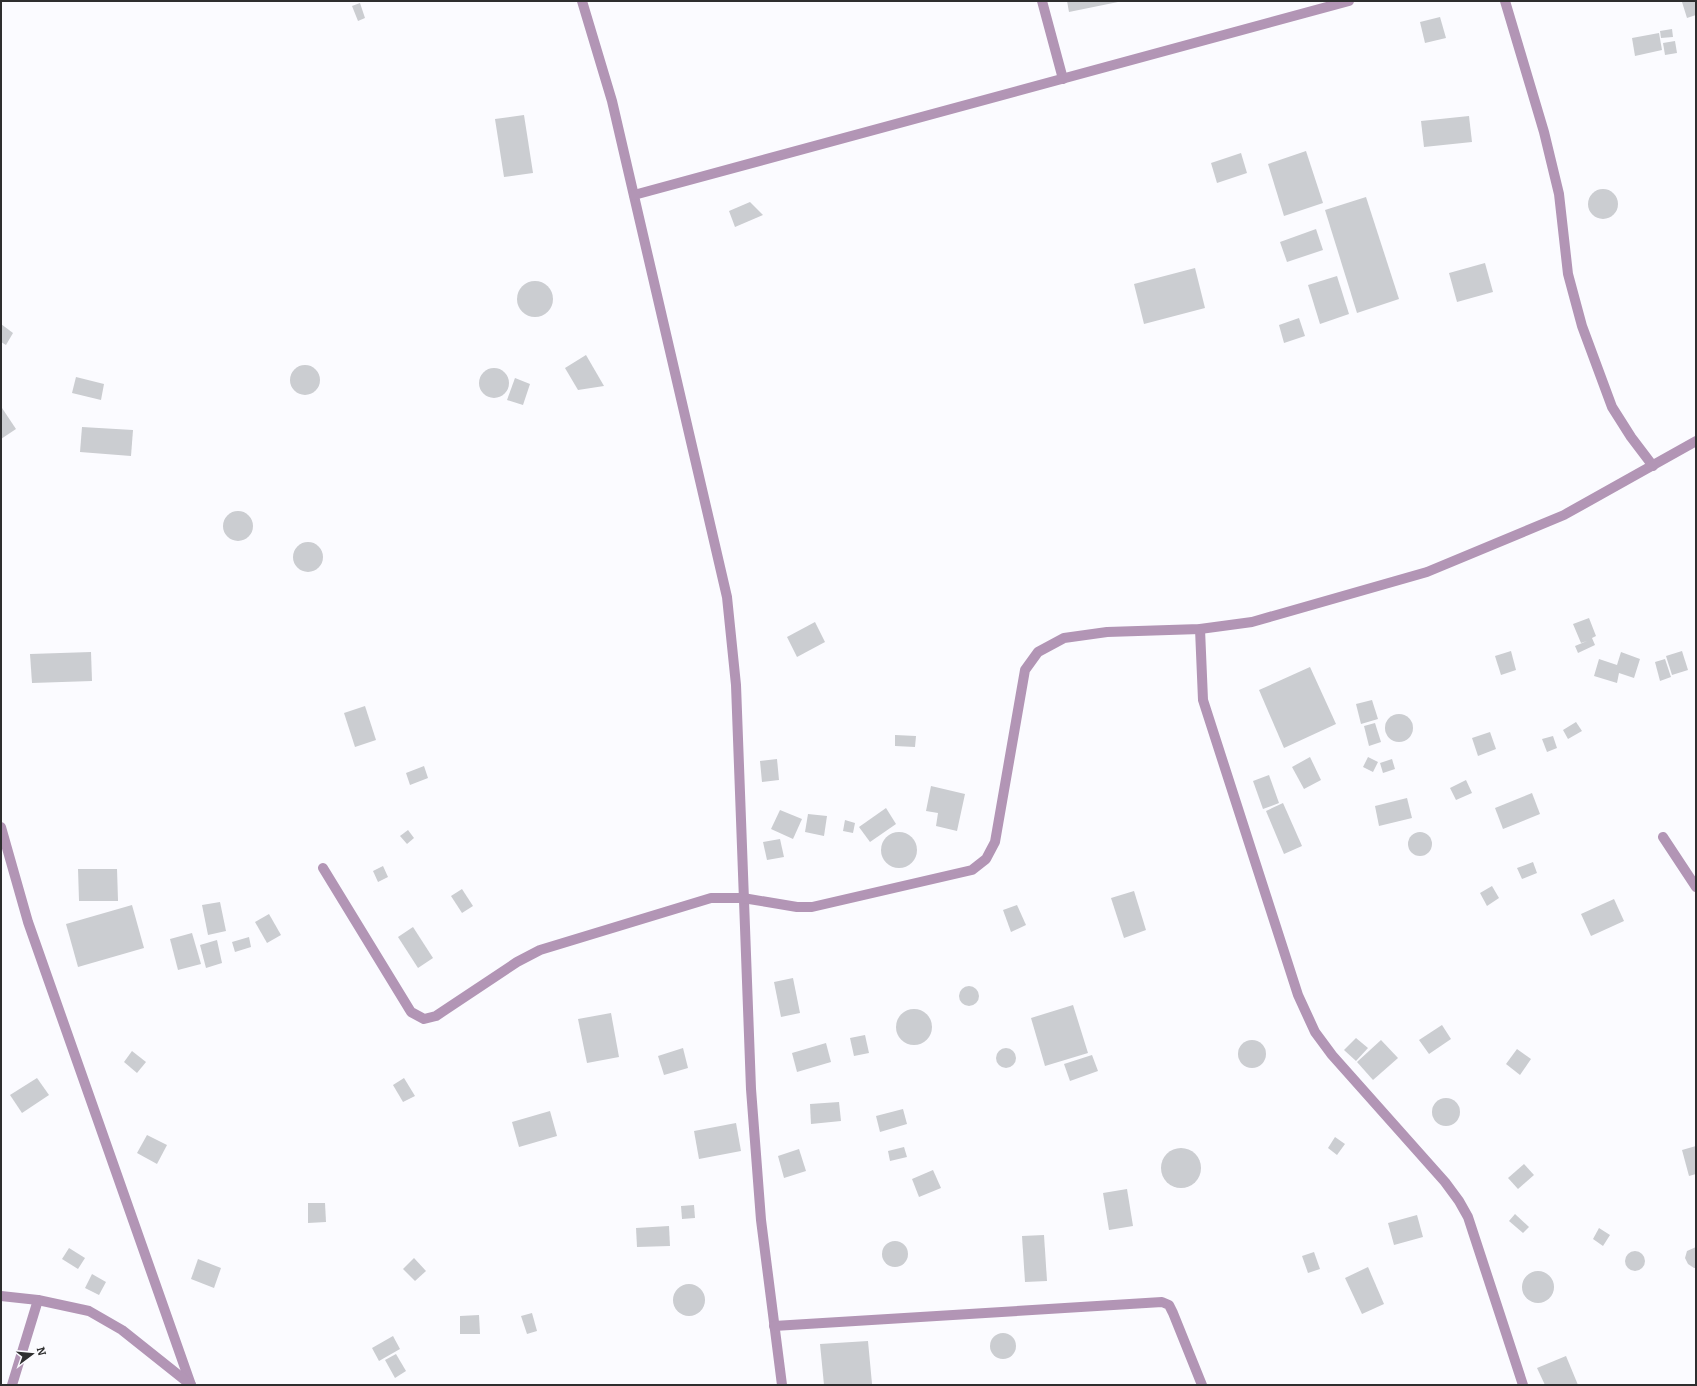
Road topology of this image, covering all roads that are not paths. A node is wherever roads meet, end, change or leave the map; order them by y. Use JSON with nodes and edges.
{"nodes":[{"id":1,"x":582,"y":1,"type":"edge"},
{"id":2,"x":1042,"y":1,"type":"edge"},
{"id":3,"x":1349,"y":1,"type":"edge"},
{"id":4,"x":1505,"y":1,"type":"edge"},
{"id":5,"x":1063,"y":79,"type":"junction"},
{"id":6,"x":634,"y":195,"type":"junction"},
{"id":7,"x":1696,"y":442,"type":"edge"},
{"id":8,"x":1653,"y":466,"type":"junction"},
{"id":9,"x":1200,"y":629,"type":"junction"},
{"id":10,"x":1,"y":827,"type":"edge"},
{"id":11,"x":1663,"y":836,"type":"dead end"},
{"id":12,"x":323,"y":868,"type":"dead end"},
{"id":13,"x":1696,"y":887,"type":"edge"},
{"id":14,"x":742,"y":898,"type":"junction"},
{"id":15,"x":1,"y":1296,"type":"edge"},
{"id":16,"x":38,"y":1300,"type":"junction"},
{"id":17,"x":774,"y":1326,"type":"junction"},
{"id":18,"x":12,"y":1385,"type":"edge"},
{"id":19,"x":782,"y":1385,"type":"edge"},
{"id":20,"x":1202,"y":1385,"type":"edge"},
{"id":21,"x":1523,"y":1385,"type":"edge"}],
"edges":[{"from":1,"to":6,"type":"street"},
{"from":2,"to":5,"type":"street"},
{"from":3,"to":5,"type":"street"},
{"from":4,"to":8,"type":"street"},
{"from":5,"to":6,"type":"street"},
{"from":6,"to":14,"type":"street"},
{"from":7,"to":8,"type":"street"},
{"from":8,"to":9,"type":"street"},
{"from":9,"to":14,"type":"street"},
{"from":9,"to":21,"type":"street"},
{"from":10,"to":16,"type":"street"},
{"from":11,"to":13,"type":"street"},
{"from":12,"to":14,"type":"street"},
{"from":14,"to":17,"type":"street"},
{"from":15,"to":16,"type":"street"},
{"from":16,"to":18,"type":"street"},
{"from":17,"to":19,"type":"street"},
{"from":17,"to":20,"type":"street"}]}
